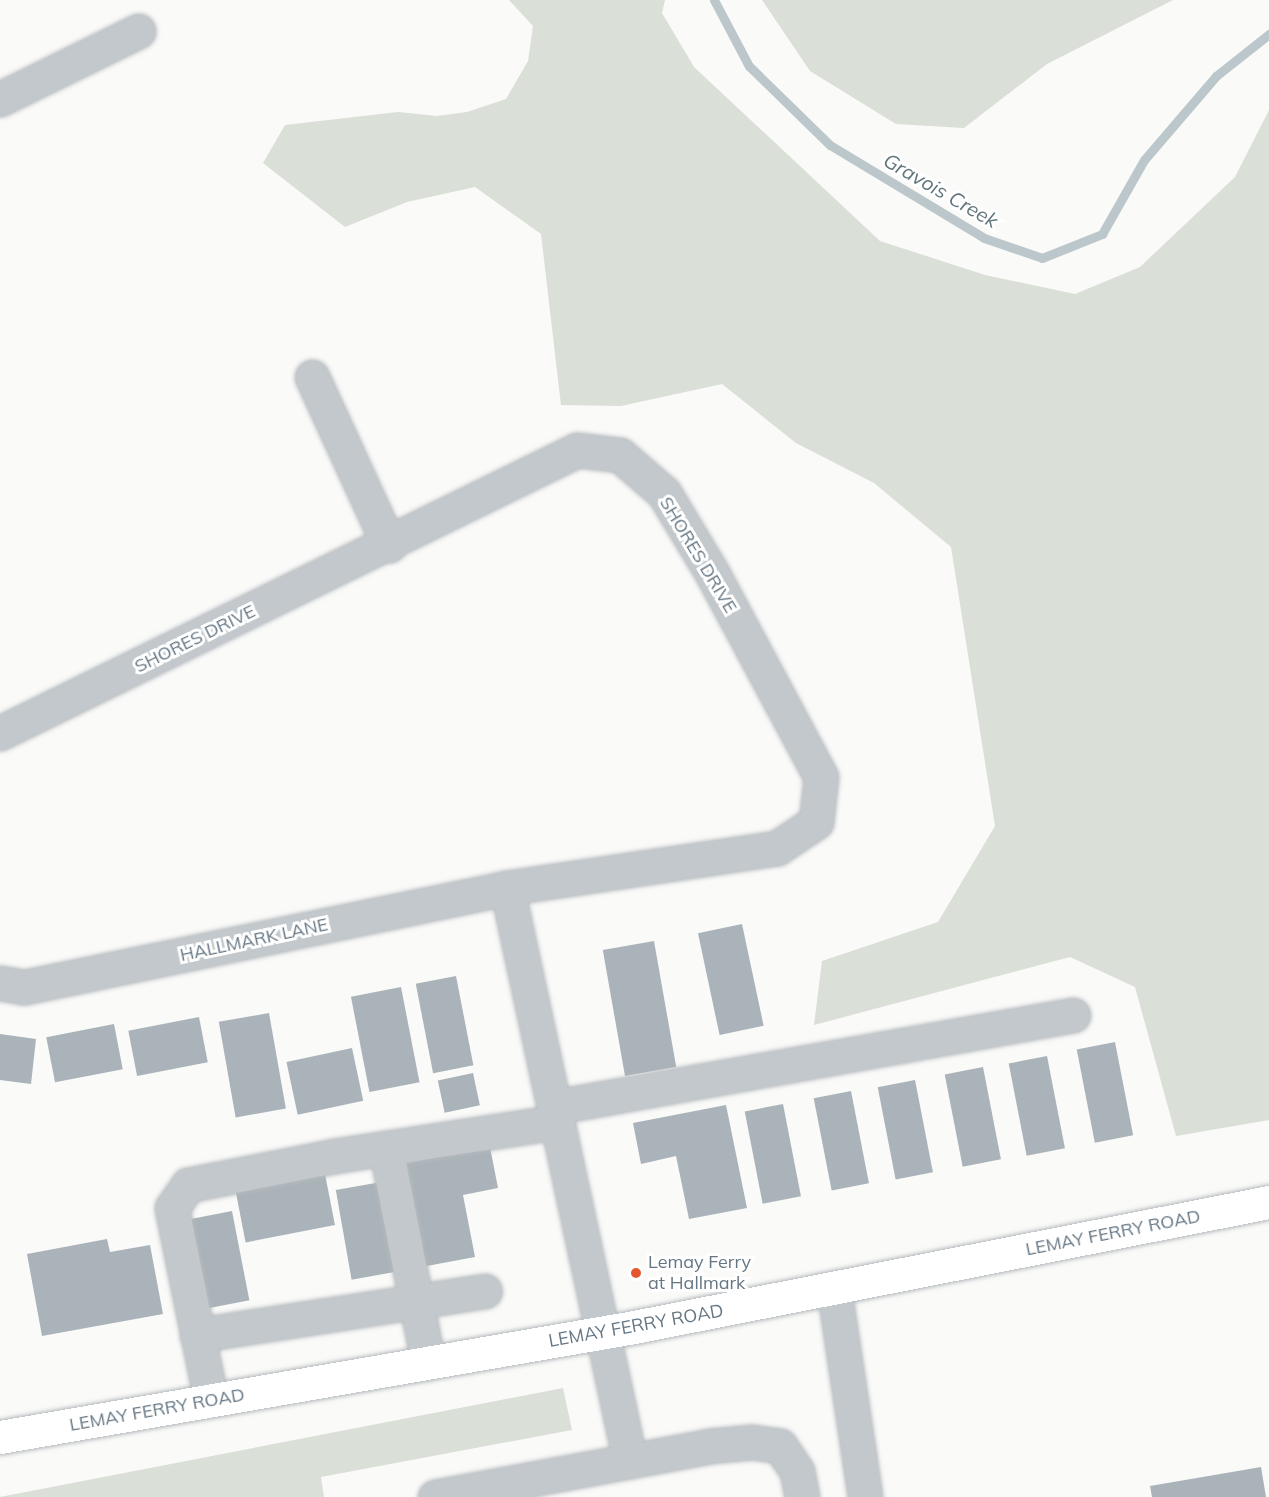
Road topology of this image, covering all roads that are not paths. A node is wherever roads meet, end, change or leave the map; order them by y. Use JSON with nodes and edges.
{"nodes":[{"id":1,"x":138,"y":31,"type":"dead end"},
{"id":2,"x":0,"y":99,"type":"edge"},
{"id":3,"x":312,"y":377,"type":"dead end"},
{"id":4,"x":389,"y":545,"type":"junction"},
{"id":5,"x":0,"y":733,"type":"edge"},
{"id":6,"x":777,"y":848,"type":"joint"},
{"id":7,"x":507,"y":888,"type":"junction"},
{"id":8,"x":0,"y":983,"type":"edge"},
{"id":9,"x":1073,"y":1015,"type":"dead end"},
{"id":10,"x":555,"y":1115,"type":"junction"},
{"id":11,"x":386,"y":1148,"type":"junction"},
{"id":12,"x":1269,"y":1202,"type":"edge"},
{"id":13,"x":834,"y":1289,"type":"junction"},
{"id":14,"x":485,"y":1291,"type":"dead end"},
{"id":15,"x":416,"y":1302,"type":"junction"},
{"id":16,"x":603,"y":1332,"type":"junction"},
{"id":17,"x":197,"y":1335,"type":"junction"},
{"id":18,"x":428,"y":1363,"type":"junction"},
{"id":19,"x":211,"y":1400,"type":"junction"},
{"id":20,"x":0,"y":1437,"type":"edge"},
{"id":21,"x":630,"y":1461,"type":"junction"},
{"id":22,"x":435,"y":1497,"type":"edge"},
{"id":23,"x":802,"y":1497,"type":"edge"},
{"id":24,"x":865,"y":1497,"type":"edge"}],
"edges":[{"from":1,"to":2,"type":"street"},
{"from":3,"to":4,"type":"street"},
{"from":4,"to":5,"type":"street","name":"SHORES DRIVE"},
{"from":4,"to":6,"type":"street","name":"SHORES DRIVE"},
{"from":6,"to":7,"type":"street","name":"HALLMARK LANE"},
{"from":7,"to":8,"type":"street","name":"HALLMARK LANE"},
{"from":7,"to":10,"type":"street"},
{"from":9,"to":10,"type":"street"},
{"from":10,"to":11,"type":"street"},
{"from":10,"to":16,"type":"street"},
{"from":11,"to":15,"type":"street"},
{"from":11,"to":17,"type":"street"},
{"from":12,"to":13,"type":"main road","name":"LEMAY FERRY ROAD"},
{"from":13,"to":16,"type":"main road","name":"LEMAY FERRY ROAD"},
{"from":13,"to":24,"type":"street"},
{"from":14,"to":15,"type":"street"},
{"from":15,"to":17,"type":"street"},
{"from":15,"to":18,"type":"street"},
{"from":16,"to":18,"type":"main road","name":"LEMAY FERRY ROAD"},
{"from":16,"to":21,"type":"street"},
{"from":17,"to":19,"type":"street"},
{"from":18,"to":19,"type":"main road","name":"LEMAY FERRY ROAD"},
{"from":19,"to":20,"type":"main road","name":"LEMAY FERRY ROAD"},
{"from":21,"to":22,"type":"street"},
{"from":21,"to":23,"type":"street"}]}
